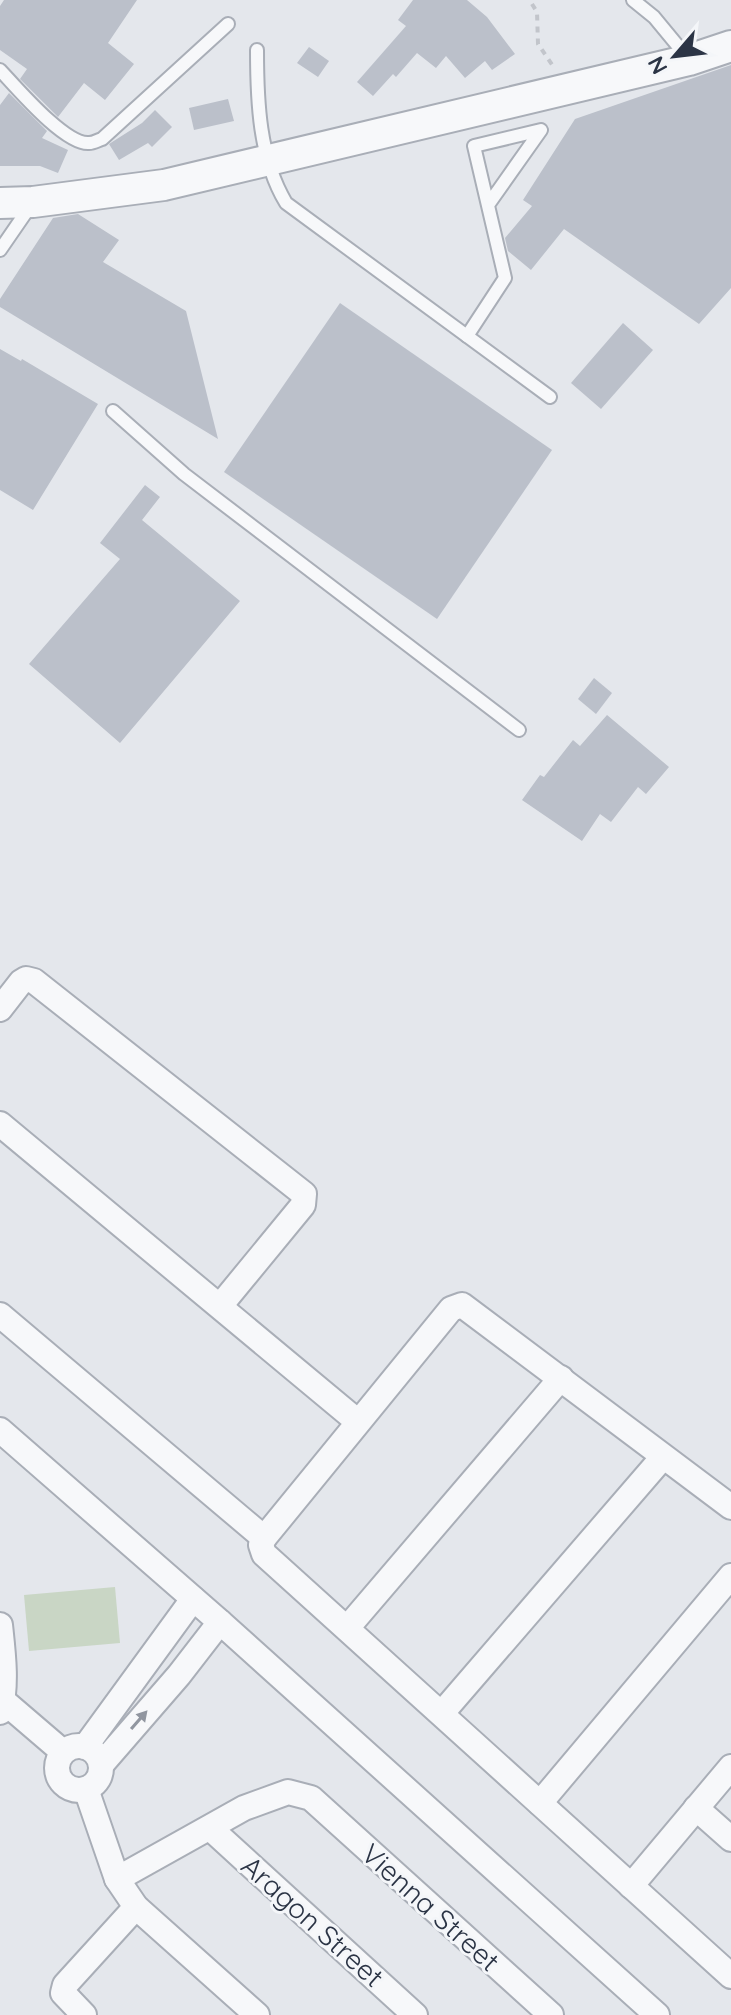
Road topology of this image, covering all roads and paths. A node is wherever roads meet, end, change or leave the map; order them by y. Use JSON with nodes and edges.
{"nodes":[{"id":1,"x":633,"y":0,"type":"edge"},
{"id":2,"x":532,"y":4,"type":"dead end"},
{"id":3,"x":228,"y":24,"type":"dead end"},
{"id":4,"x":731,"y":46,"type":"edge"},
{"id":5,"x":257,"y":50,"type":"dead end"},
{"id":6,"x":689,"y":60,"type":"junction"},
{"id":7,"x":0,"y":70,"type":"edge"},
{"id":8,"x":567,"y":89,"type":"junction"},
{"id":9,"x":268,"y":159,"type":"junction"},
{"id":10,"x":33,"y":202,"type":"junction"},
{"id":11,"x":0,"y":203,"type":"edge"},
{"id":12,"x":488,"y":205,"type":"junction"},
{"id":13,"x":0,"y":250,"type":"edge"},
{"id":14,"x":467,"y":336,"type":"junction"},
{"id":15,"x":550,"y":397,"type":"dead end"},
{"id":16,"x":113,"y":411,"type":"dead end"},
{"id":17,"x":519,"y":730,"type":"dead end"},
{"id":18,"x":0,"y":1009,"type":"edge"},
{"id":19,"x":0,"y":1124,"type":"edge"},
{"id":20,"x":220,"y":1306,"type":"junction"},
{"id":21,"x":0,"y":1315,"type":"edge"},
{"id":22,"x":561,"y":1378,"type":"junction"},
{"id":23,"x":357,"y":1421,"type":"junction"},
{"id":24,"x":0,"y":1430,"type":"edge"},
{"id":25,"x":663,"y":1457,"type":"junction"},
{"id":26,"x":731,"y":1507,"type":"edge"},
{"id":27,"x":264,"y":1538,"type":"junction"},
{"id":28,"x":731,"y":1576,"type":"edge"},
{"id":29,"x":193,"y":1599,"type":"junction"},
{"id":30,"x":220,"y":1622,"type":"junction"},
{"id":31,"x":0,"y":1625,"type":"edge"},
{"id":32,"x":348,"y":1627,"type":"junction"},
{"id":33,"x":169,"y":1633,"type":"junction"},
{"id":34,"x":195,"y":1653,"type":"junction"},
{"id":35,"x":138,"y":1675,"type":"junction"},
{"id":36,"x":162,"y":1693,"type":"junction"},
{"id":37,"x":1,"y":1703,"type":"edge"},
{"id":38,"x":442,"y":1713,"type":"junction"},
{"id":39,"x":83,"y":1755,"type":"junction"},
{"id":40,"x":731,"y":1767,"type":"edge"},
{"id":41,"x":86,"y":1789,"type":"junction"},
{"id":42,"x":540,"y":1803,"type":"junction"},
{"id":43,"x":696,"y":1808,"type":"junction"},
{"id":44,"x":210,"y":1828,"type":"junction"},
{"id":45,"x":731,"y":1839,"type":"edge"},
{"id":46,"x":117,"y":1879,"type":"junction"},
{"id":47,"x":631,"y":1886,"type":"junction"},
{"id":48,"x":136,"y":1907,"type":"junction"},
{"id":49,"x":731,"y":1976,"type":"edge"},
{"id":50,"x":84,"y":2015,"type":"edge"},
{"id":51,"x":257,"y":2015,"type":"edge"},
{"id":52,"x":415,"y":2015,"type":"edge"},
{"id":53,"x":551,"y":2015,"type":"edge"},
{"id":54,"x":657,"y":2015,"type":"edge"}],
"edges":[{"from":1,"to":6,"type":"lane"},
{"from":2,"to":8,"type":"path"},
{"from":3,"to":7,"type":"lane"},
{"from":4,"to":6,"type":"street"},
{"from":5,"to":9,"type":"lane"},
{"from":6,"to":8,"type":"street"},
{"from":8,"to":9,"type":"street"},
{"from":9,"to":10,"type":"street"},
{"from":9,"to":14,"type":"lane"},
{"from":10,"to":11,"type":"street"},
{"from":10,"to":13,"type":"lane"},
{"from":12,"to":12,"type":"lane"},
{"from":12,"to":14,"type":"lane"},
{"from":14,"to":15,"type":"lane"},
{"from":16,"to":17,"type":"lane"},
{"from":18,"to":20,"type":"street"},
{"from":19,"to":20,"type":"street"},
{"from":20,"to":23,"type":"street"},
{"from":21,"to":27,"type":"street"},
{"from":22,"to":23,"type":"street"},
{"from":22,"to":25,"type":"street"},
{"from":22,"to":32,"type":"street"},
{"from":23,"to":27,"type":"street"},
{"from":24,"to":29,"type":"street"},
{"from":25,"to":26,"type":"street"},
{"from":25,"to":38,"type":"street"},
{"from":27,"to":32,"type":"street"},
{"from":28,"to":42,"type":"street"},
{"from":29,"to":30,"type":"street"},
{"from":29,"to":33,"type":"street"},
{"from":30,"to":34,"type":"street"},
{"from":30,"to":54,"type":"street"},
{"from":31,"to":37,"type":"street"},
{"from":32,"to":38,"type":"street"},
{"from":33,"to":34,"type":"street"},
{"from":33,"to":35,"type":"street"},
{"from":34,"to":36,"type":"street"},
{"from":35,"to":36,"type":"street"},
{"from":35,"to":39,"type":"street"},
{"from":39,"to":36,"type":"street","one_way":true},
{"from":37,"to":39,"type":"street"},
{"from":38,"to":42,"type":"street"},
{"from":39,"to":41,"type":"street"},
{"from":39,"to":41,"type":"street"},
{"from":40,"to":43,"type":"street"},
{"from":41,"to":46,"type":"street"},
{"from":42,"to":47,"type":"street"},
{"from":43,"to":45,"type":"street"},
{"from":43,"to":47,"type":"street"},
{"from":44,"to":46,"type":"street"},
{"from":44,"to":52,"type":"street","name":"Aragon Street"},
{"from":44,"to":53,"type":"street","name":"Vienna Street"},
{"from":46,"to":48,"type":"street"},
{"from":47,"to":49,"type":"street"},
{"from":48,"to":50,"type":"street"},
{"from":48,"to":51,"type":"street"}]}
